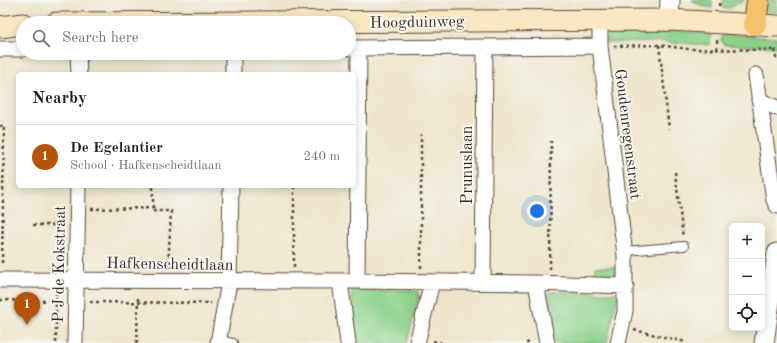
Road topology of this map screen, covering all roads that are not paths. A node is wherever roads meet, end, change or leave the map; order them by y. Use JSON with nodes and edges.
{"nodes":[{"id":1,"x":758,"y":0,"type":"edge"},
{"id":2,"x":670,"y":10,"type":"edge"},
{"id":3,"x":0,"y":21,"type":"edge"},
{"id":4,"x":600,"y":21,"type":"junction"},
{"id":5,"x":356,"y":22,"type":"edge"},
{"id":6,"x":16,"y":23,"type":"edge"},
{"id":7,"x":756,"y":24,"type":"junction"},
{"id":8,"x":16,"y":25,"type":"edge"},
{"id":9,"x":777,"y":26,"type":"edge"},
{"id":10,"x":0,"y":27,"type":"edge"},
{"id":11,"x":600,"y":46,"type":"junction"},
{"id":12,"x":356,"y":48,"type":"edge"},
{"id":13,"x":485,"y":48,"type":"junction"},
{"id":14,"x":0,"y":49,"type":"edge"},
{"id":15,"x":16,"y":49,"type":"edge"},
{"id":16,"x":78,"y":60,"type":"edge"},
{"id":17,"x":233,"y":60,"type":"edge"},
{"id":18,"x":354,"y":60,"type":"edge"},
{"id":19,"x":79,"y":72,"type":"edge"},
{"id":20,"x":233,"y":72,"type":"edge"},
{"id":21,"x":354,"y":72,"type":"edge"},
{"id":22,"x":756,"y":75,"type":"dead end"},
{"id":23,"x":759,"y":100,"type":"junction"},
{"id":24,"x":777,"y":108,"type":"edge"},
{"id":25,"x":78,"y":188,"type":"edge"},
{"id":26,"x":231,"y":188,"type":"edge"},
{"id":27,"x":356,"y":188,"type":"edge"},
{"id":28,"x":777,"y":206,"type":"edge"},
{"id":29,"x":684,"y":246,"type":"road end"},
{"id":30,"x":625,"y":252,"type":"junction"},
{"id":31,"x":777,"y":253,"type":"edge"},
{"id":32,"x":1,"y":280,"type":"edge"},
{"id":33,"x":76,"y":280,"type":"junction"},
{"id":34,"x":340,"y":281,"type":"junction"},
{"id":35,"x":357,"y":281,"type":"junction"},
{"id":36,"x":229,"y":282,"type":"junction"},
{"id":37,"x":427,"y":282,"type":"junction"},
{"id":38,"x":483,"y":282,"type":"junction"},
{"id":39,"x":543,"y":283,"type":"junction"},
{"id":40,"x":626,"y":286,"type":"junction"},
{"id":41,"x":223,"y":342,"type":"edge"},
{"id":42,"x":75,"y":343,"type":"edge"},
{"id":43,"x":348,"y":343,"type":"edge"},
{"id":44,"x":417,"y":343,"type":"edge"},
{"id":45,"x":547,"y":343,"type":"edge"},
{"id":46,"x":618,"y":343,"type":"edge"},
{"id":47,"x":764,"y":343,"type":"edge"}],
"edges":[{"from":1,"to":7,"type":"main road"},
{"from":2,"to":4,"type":"main road","name":"Hoogduinweg"},
{"from":2,"to":7,"type":"main road","name":"Hoogduinweg"},
{"from":3,"to":6,"type":"main road"},
{"from":4,"to":5,"type":"main road","name":"Hoogduinweg"},
{"from":4,"to":11,"type":"street","name":"Goudenregenstraat"},
{"from":7,"to":9,"type":"main road","name":"Hoogduinweg"},
{"from":8,"to":10,"type":"main road"},
{"from":11,"to":13,"type":"street","name":"Hoogduinweg"},
{"from":11,"to":30,"type":"street","name":"Goudenregenstraat"},
{"from":12,"to":13,"type":"street","name":"Hoogduinweg"},
{"from":13,"to":38,"type":"street","name":"Prunuslaan"},
{"from":14,"to":15,"type":"street"},
{"from":16,"to":19,"type":"street"},
{"from":17,"to":20,"type":"street"},
{"from":18,"to":21,"type":"street"},
{"from":22,"to":23,"type":"street"},
{"from":23,"to":24,"type":"street"},
{"from":23,"to":28,"type":"street"},
{"from":25,"to":33,"type":"street","name":"P J de Kokstraat"},
{"from":26,"to":36,"type":"street"},
{"from":27,"to":35,"type":"street"},
{"from":29,"to":30,"type":"lane"},
{"from":30,"to":40,"type":"street","name":"Goudenregenstraat"},
{"from":31,"to":47,"type":"street"},
{"from":32,"to":33,"type":"street","name":"Hafkenscheidtlaan"},
{"from":33,"to":36,"type":"street","name":"Hafkenscheidtlaan"},
{"from":33,"to":42,"type":"street","name":"P J de Kokstraat"},
{"from":34,"to":35,"type":"street","name":"Hafkenscheidtlaan"},
{"from":34,"to":36,"type":"street","name":"Hafkenscheidtlaan"},
{"from":34,"to":43,"type":"street"},
{"from":35,"to":37,"type":"street","name":"Hafkenscheidtlaan"},
{"from":36,"to":41,"type":"street"},
{"from":37,"to":38,"type":"street","name":"Hafkenscheidtlaan"},
{"from":37,"to":44,"type":"street"},
{"from":38,"to":39,"type":"street","name":"Hafkenscheidtlaan"},
{"from":39,"to":40,"type":"street","name":"Hafkenscheidtlaan"},
{"from":39,"to":45,"type":"street"},
{"from":40,"to":46,"type":"street"}]}
